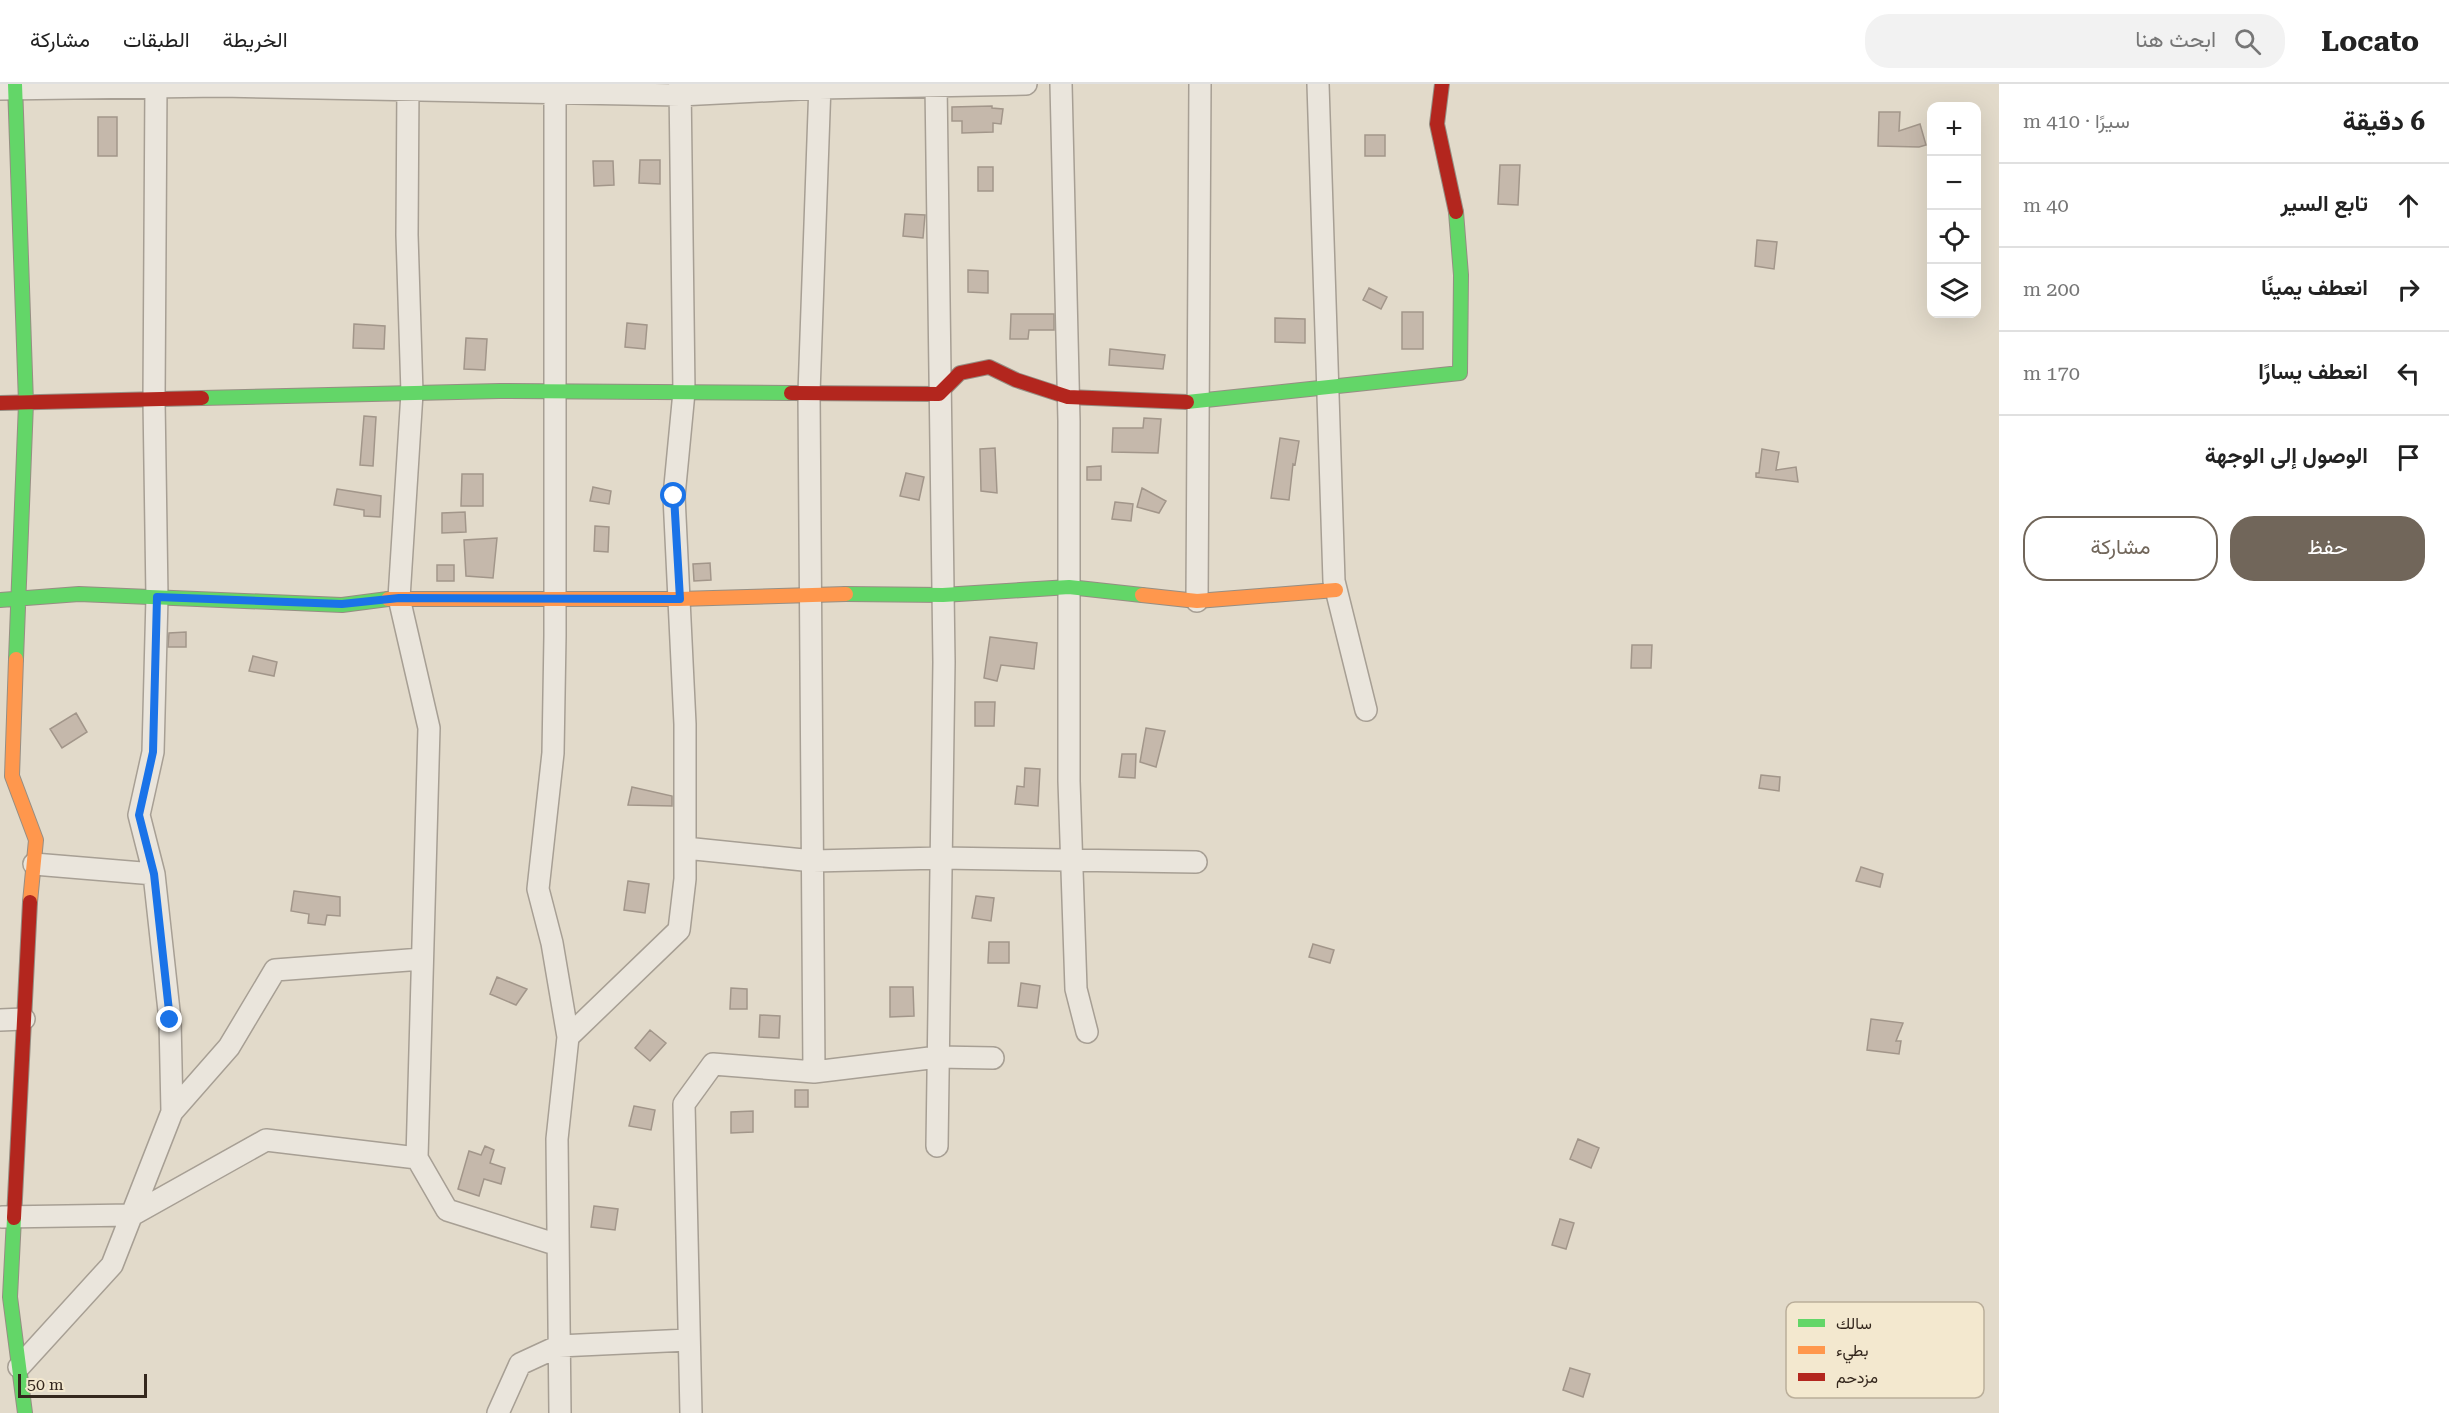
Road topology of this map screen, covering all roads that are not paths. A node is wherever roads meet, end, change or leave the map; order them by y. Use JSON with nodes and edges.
{"nodes":[{"id":1,"x":1026,"y":84,"type":"edge"},
{"id":2,"x":1061,"y":84,"type":"edge"},
{"id":3,"x":1200,"y":84,"type":"edge"},
{"id":4,"x":1318,"y":84,"type":"edge"},
{"id":5,"x":1442,"y":84,"type":"edge"},
{"id":6,"x":936,"y":85,"type":"edge"},
{"id":7,"x":156,"y":86,"type":"edge"},
{"id":8,"x":292,"y":86,"type":"edge"},
{"id":9,"x":820,"y":86,"type":"edge"},
{"id":10,"x":408,"y":87,"type":"edge"},
{"id":11,"x":10,"y":88,"type":"edge"},
{"id":12,"x":555,"y":88,"type":"edge"},
{"id":13,"x":680,"y":89,"type":"edge"},
{"id":14,"x":1328,"y":388,"type":"junction"},
{"id":15,"x":554,"y":391,"type":"junction"},
{"id":16,"x":684,"y":392,"type":"junction"},
{"id":17,"x":412,"y":393,"type":"junction"},
{"id":18,"x":809,"y":393,"type":"junction"},
{"id":19,"x":939,"y":394,"type":"junction"},
{"id":20,"x":1068,"y":397,"type":"junction"},
{"id":21,"x":154,"y":400,"type":"junction"},
{"id":22,"x":1198,"y":402,"type":"junction"},
{"id":23,"x":0,"y":403,"type":"edge"},
{"id":24,"x":26,"y":403,"type":"junction"},
{"id":25,"x":1069,"y":587,"type":"junction"},
{"id":26,"x":1336,"y":590,"type":"junction"},
{"id":27,"x":811,"y":594,"type":"junction"},
{"id":28,"x":943,"y":596,"type":"junction"},
{"id":29,"x":157,"y":597,"type":"junction"},
{"id":30,"x":555,"y":597,"type":"junction"},
{"id":31,"x":399,"y":598,"type":"junction"},
{"id":32,"x":20,"y":599,"type":"junction"},
{"id":33,"x":680,"y":599,"type":"junction"},
{"id":34,"x":0,"y":600,"type":"edge"},
{"id":35,"x":1197,"y":601,"type":"junction"},
{"id":36,"x":1366,"y":710,"type":"dead end"},
{"id":37,"x":685,"y":848,"type":"junction"},
{"id":38,"x":941,"y":858,"type":"junction"},
{"id":39,"x":813,"y":861,"type":"junction"},
{"id":40,"x":1072,"y":861,"type":"junction"},
{"id":41,"x":1196,"y":862,"type":"dead end"},
{"id":42,"x":34,"y":864,"type":"junction"},
{"id":43,"x":154,"y":874,"type":"junction"},
{"id":44,"x":422,"y":959,"type":"junction"},
{"id":45,"x":24,"y":1019,"type":"junction"},
{"id":46,"x":0,"y":1020,"type":"edge"},
{"id":47,"x":1087,"y":1032,"type":"dead end"},
{"id":48,"x":568,"y":1037,"type":"junction"},
{"id":49,"x":938,"y":1057,"type":"junction"},
{"id":50,"x":993,"y":1058,"type":"dead end"},
{"id":51,"x":814,"y":1072,"type":"junction"},
{"id":52,"x":172,"y":1112,"type":"junction"},
{"id":53,"x":937,"y":1146,"type":"dead end"},
{"id":54,"x":417,"y":1158,"type":"junction"},
{"id":55,"x":132,"y":1215,"type":"junction"},
{"id":56,"x":7,"y":1217,"type":"edge"},
{"id":57,"x":558,"y":1245,"type":"junction"},
{"id":58,"x":688,"y":1340,"type":"junction"},
{"id":59,"x":559,"y":1346,"type":"junction"},
{"id":60,"x":19,"y":1367,"type":"junction"},
{"id":61,"x":25,"y":1413,"type":"edge"},
{"id":62,"x":498,"y":1413,"type":"edge"},
{"id":63,"x":560,"y":1413,"type":"edge"},
{"id":64,"x":691,"y":1413,"type":"edge"}],
"edges":[{"from":1,"to":6,"type":"street"},
{"from":2,"to":20,"type":"street"},
{"from":3,"to":22,"type":"street"},
{"from":4,"to":14,"type":"street"},
{"from":5,"to":14,"type":"street"},
{"from":6,"to":9,"type":"street"},
{"from":6,"to":19,"type":"street"},
{"from":7,"to":8,"type":"street"},
{"from":7,"to":11,"type":"street"},
{"from":7,"to":21,"type":"street"},
{"from":8,"to":10,"type":"street"},
{"from":9,"to":13,"type":"street"},
{"from":9,"to":18,"type":"street"},
{"from":10,"to":12,"type":"street"},
{"from":10,"to":17,"type":"street"},
{"from":11,"to":24,"type":"street"},
{"from":12,"to":13,"type":"street"},
{"from":12,"to":15,"type":"street"},
{"from":13,"to":16,"type":"street"},
{"from":14,"to":22,"type":"street"},
{"from":14,"to":26,"type":"street"},
{"from":15,"to":16,"type":"street"},
{"from":15,"to":17,"type":"street"},
{"from":15,"to":30,"type":"street"},
{"from":16,"to":18,"type":"street"},
{"from":16,"to":33,"type":"street"},
{"from":17,"to":21,"type":"street"},
{"from":17,"to":31,"type":"street"},
{"from":18,"to":19,"type":"street"},
{"from":18,"to":27,"type":"street"},
{"from":19,"to":20,"type":"street"},
{"from":19,"to":28,"type":"street"},
{"from":20,"to":22,"type":"street"},
{"from":20,"to":25,"type":"street"},
{"from":21,"to":24,"type":"street"},
{"from":21,"to":29,"type":"street"},
{"from":22,"to":35,"type":"street"},
{"from":23,"to":24,"type":"street"},
{"from":24,"to":32,"type":"street"},
{"from":25,"to":28,"type":"street"},
{"from":25,"to":35,"type":"street"},
{"from":25,"to":40,"type":"street"},
{"from":26,"to":35,"type":"street"},
{"from":26,"to":36,"type":"street"},
{"from":27,"to":28,"type":"street"},
{"from":27,"to":33,"type":"street"},
{"from":27,"to":39,"type":"street"},
{"from":28,"to":38,"type":"street"},
{"from":29,"to":31,"type":"street"},
{"from":29,"to":32,"type":"street"},
{"from":29,"to":43,"type":"street"},
{"from":30,"to":31,"type":"street"},
{"from":30,"to":33,"type":"street"},
{"from":30,"to":48,"type":"street"},
{"from":31,"to":44,"type":"street"},
{"from":32,"to":34,"type":"street"},
{"from":32,"to":42,"type":"street"},
{"from":33,"to":37,"type":"street"},
{"from":37,"to":39,"type":"street"},
{"from":37,"to":48,"type":"street"},
{"from":38,"to":39,"type":"street"},
{"from":38,"to":40,"type":"street"},
{"from":38,"to":49,"type":"street"},
{"from":39,"to":51,"type":"street"},
{"from":40,"to":41,"type":"street"},
{"from":40,"to":47,"type":"street"},
{"from":42,"to":43,"type":"street"},
{"from":42,"to":45,"type":"street"},
{"from":43,"to":52,"type":"street"},
{"from":44,"to":52,"type":"street"},
{"from":44,"to":54,"type":"street"},
{"from":45,"to":46,"type":"street"},
{"from":45,"to":56,"type":"street"},
{"from":48,"to":57,"type":"street"},
{"from":49,"to":50,"type":"street"},
{"from":49,"to":51,"type":"street"},
{"from":49,"to":53,"type":"street"},
{"from":51,"to":58,"type":"street"},
{"from":52,"to":55,"type":"street"},
{"from":54,"to":55,"type":"street"},
{"from":54,"to":57,"type":"street"},
{"from":55,"to":56,"type":"street"},
{"from":55,"to":60,"type":"street"},
{"from":56,"to":60,"type":"street"},
{"from":57,"to":59,"type":"street"},
{"from":58,"to":59,"type":"street"},
{"from":58,"to":64,"type":"street"},
{"from":59,"to":62,"type":"street"},
{"from":59,"to":63,"type":"street"},
{"from":60,"to":61,"type":"street"}]}
